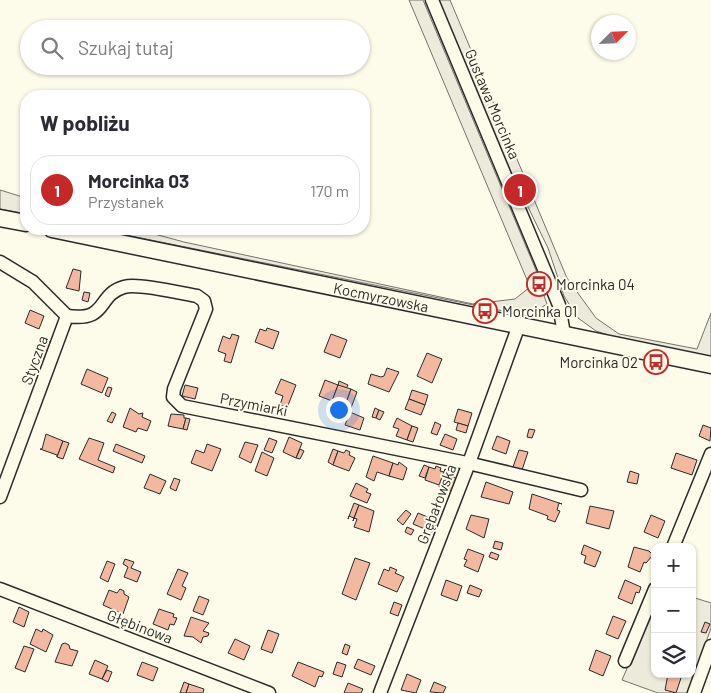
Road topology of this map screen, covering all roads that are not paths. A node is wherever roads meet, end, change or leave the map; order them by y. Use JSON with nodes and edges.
{"nodes":[{"id":1,"x":432,"y":0,"type":"edge"},
{"id":2,"x":0,"y":218,"type":"edge"},
{"id":3,"x":20,"y":223,"type":"edge"},
{"id":4,"x":81,"y":235,"type":"edge"},
{"id":5,"x":0,"y":262,"type":"edge"},
{"id":6,"x":67,"y":316,"type":"junction"},
{"id":7,"x":519,"y":325,"type":"junction"},
{"id":8,"x":564,"y":334,"type":"junction"},
{"id":9,"x":711,"y":365,"type":"edge"},
{"id":10,"x":711,"y":454,"type":"edge"},
{"id":11,"x":469,"y":464,"type":"junction"},
{"id":12,"x":582,"y":490,"type":"dead end"},
{"id":13,"x":0,"y":497,"type":"edge"},
{"id":14,"x":675,"y":543,"type":"edge"},
{"id":15,"x":0,"y":589,"type":"edge"},
{"id":16,"x":651,"y":599,"type":"edge"},
{"id":17,"x":711,"y":646,"type":"edge"},
{"id":18,"x":625,"y":661,"type":"dead end"},
{"id":19,"x":269,"y":693,"type":"edge"},
{"id":20,"x":380,"y":693,"type":"edge"},
{"id":21,"x":694,"y":693,"type":"edge"}],
"edges":[{"from":1,"to":8,"type":"street","name":"Gustawa Morcinka"},
{"from":2,"to":3,"type":"main road"},
{"from":4,"to":7,"type":"main road","name":"Kocmyrzowska"},
{"from":5,"to":6,"type":"street"},
{"from":6,"to":11,"type":"street","name":"Przymiarki"},
{"from":6,"to":13,"type":"street","name":"Styczna"},
{"from":7,"to":8,"type":"main road","name":"Kocmyrzowska"},
{"from":7,"to":11,"type":"street","name":"Grębałowska"},
{"from":8,"to":9,"type":"main road","name":"Kocmyrzowska"},
{"from":10,"to":14,"type":"street"},
{"from":11,"to":12,"type":"street","name":"Przymiarki"},
{"from":11,"to":20,"type":"street","name":"Grębałowska"},
{"from":15,"to":19,"type":"street","name":"Głębinowa"},
{"from":16,"to":18,"type":"street"},
{"from":17,"to":21,"type":"street"}]}
